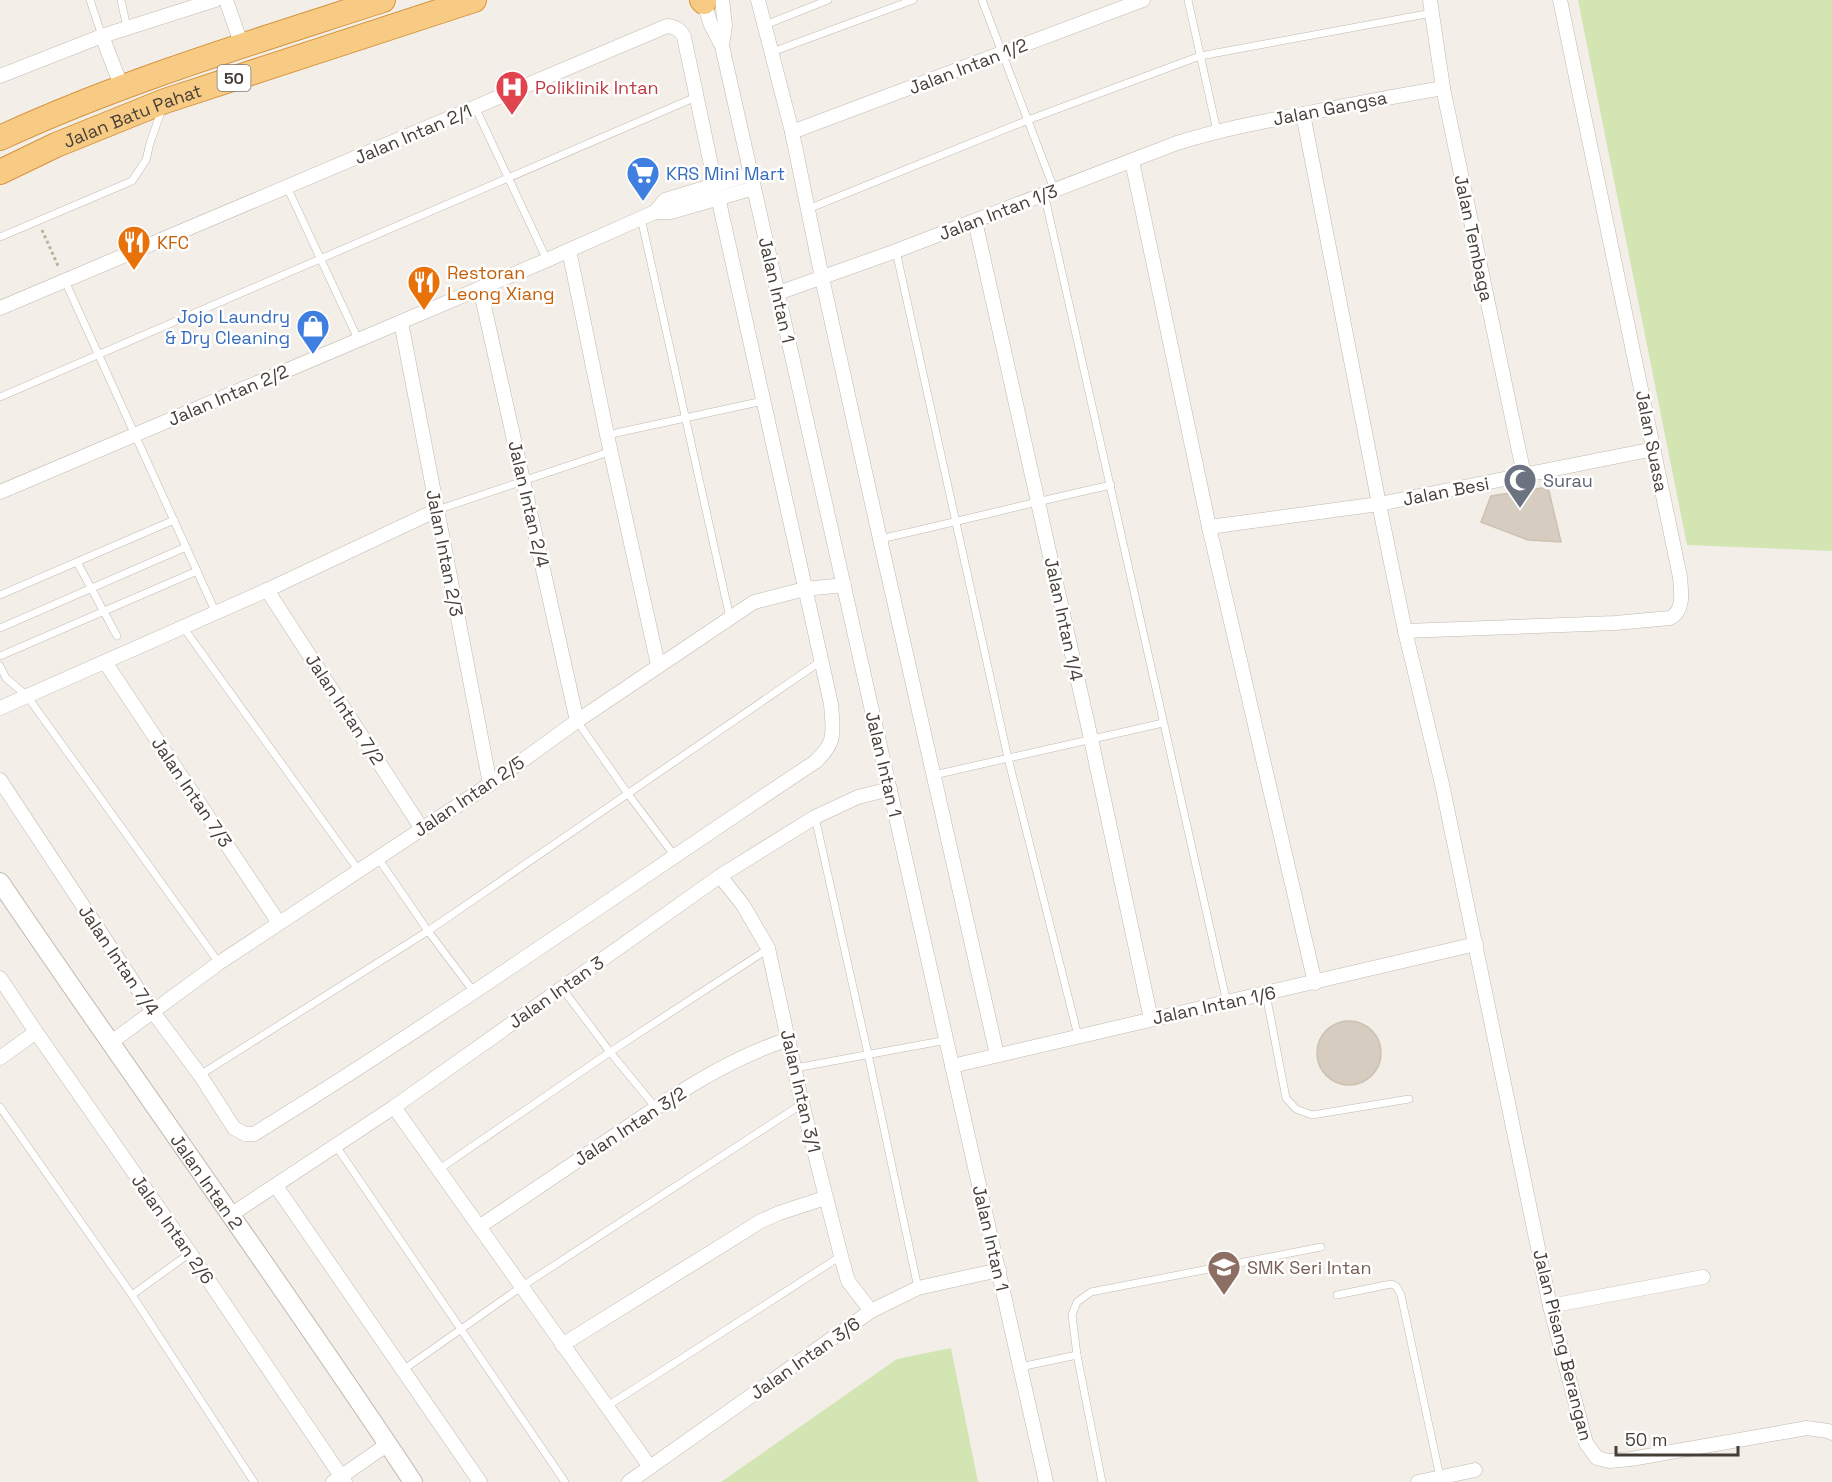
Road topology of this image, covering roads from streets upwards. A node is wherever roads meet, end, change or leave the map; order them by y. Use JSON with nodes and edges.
{"nodes":[{"id":1,"x":215,"y":0,"type":"edge"},
{"id":2,"x":226,"y":0,"type":"edge"},
{"id":3,"x":383,"y":0,"type":"edge"},
{"id":4,"x":474,"y":0,"type":"edge"},
{"id":5,"x":758,"y":0,"type":"edge"},
{"id":6,"x":1143,"y":0,"type":"edge"},
{"id":7,"x":1560,"y":0,"type":"edge"},
{"id":8,"x":708,"y":1,"type":"edge"},
{"id":9,"x":1431,"y":7,"type":"edge"},
{"id":10,"x":102,"y":36,"type":"junction"},
{"id":11,"x":242,"y":46,"type":"junction"},
{"id":12,"x":0,"y":76,"type":"edge"},
{"id":13,"x":122,"y":88,"type":"junction"},
{"id":14,"x":1443,"y":88,"type":"junction"},
{"id":15,"x":1303,"y":114,"type":"junction"},
{"id":16,"x":1217,"y":131,"type":"joint"},
{"id":17,"x":792,"y":132,"type":"junction"},
{"id":18,"x":0,"y":138,"type":"edge"},
{"id":19,"x":1131,"y":161,"type":"junction"},
{"id":20,"x":0,"y":172,"type":"edge"},
{"id":21,"x":753,"y":181,"type":"junction"},
{"id":22,"x":716,"y":191,"type":"junction"},
{"id":23,"x":975,"y":220,"type":"junction"},
{"id":24,"x":569,"y":250,"type":"junction"},
{"id":25,"x":822,"y":278,"type":"junction"},
{"id":26,"x":480,"y":288,"type":"junction"},
{"id":27,"x":778,"y":293,"type":"junction"},
{"id":28,"x":0,"y":308,"type":"edge"},
{"id":29,"x":401,"y":322,"type":"junction"},
{"id":30,"x":1654,"y":449,"type":"junction"},
{"id":31,"x":1524,"y":475,"type":"junction"},
{"id":32,"x":0,"y":492,"type":"edge"},
{"id":33,"x":1378,"y":504,"type":"junction"},
{"id":34,"x":437,"y":510,"type":"junction"},
{"id":35,"x":1209,"y":527,"type":"junction"},
{"id":36,"x":844,"y":585,"type":"junction"},
{"id":37,"x":806,"y":589,"type":"junction"},
{"id":38,"x":267,"y":590,"type":"junction"},
{"id":39,"x":1405,"y":632,"type":"junction"},
{"id":40,"x":105,"y":662,"type":"junction"},
{"id":41,"x":658,"y":666,"type":"junction"},
{"id":42,"x":0,"y":708,"type":"edge"},
{"id":43,"x":577,"y":721,"type":"junction"},
{"id":44,"x":0,"y":780,"type":"edge"},
{"id":45,"x":490,"y":784,"type":"junction"},
{"id":46,"x":890,"y":789,"type":"junction"},
{"id":47,"x":422,"y":829,"type":"junction"},
{"id":48,"x":720,"y":876,"type":"junction"},
{"id":49,"x":0,"y":882,"type":"edge"},
{"id":50,"x":279,"y":923,"type":"junction"},
{"id":51,"x":1476,"y":944,"type":"junction"},
{"id":52,"x":0,"y":978,"type":"edge"},
{"id":53,"x":1315,"y":983,"type":"junction"},
{"id":54,"x":153,"y":1012,"type":"junction"},
{"id":55,"x":1151,"y":1019,"type":"junction"},
{"id":56,"x":36,"y":1032,"type":"junction"},
{"id":57,"x":789,"y":1039,"type":"junction"},
{"id":58,"x":110,"y":1043,"type":"junction"},
{"id":59,"x":997,"y":1055,"type":"junction"},
{"id":60,"x":0,"y":1058,"type":"edge"},
{"id":61,"x":952,"y":1066,"type":"junction"},
{"id":62,"x":394,"y":1107,"type":"junction"},
{"id":63,"x":245,"y":1134,"type":"joint"},
{"id":64,"x":276,"y":1186,"type":"junction"},
{"id":65,"x":825,"y":1198,"type":"junction"},
{"id":66,"x":232,"y":1214,"type":"junction"},
{"id":67,"x":479,"y":1227,"type":"junction"},
{"id":68,"x":999,"y":1270,"type":"junction"},
{"id":69,"x":1703,"y":1277,"type":"dead end"},
{"id":70,"x":1550,"y":1306,"type":"junction"},
{"id":71,"x":871,"y":1311,"type":"junction"},
{"id":72,"x":562,"y":1345,"type":"junction"},
{"id":73,"x":1832,"y":1433,"type":"edge"},
{"id":74,"x":388,"y":1444,"type":"junction"},
{"id":75,"x":1474,"y":1470,"type":"dead end"},
{"id":76,"x":641,"y":1476,"type":"edge"},
{"id":77,"x":340,"y":1480,"type":"edge"},
{"id":78,"x":413,"y":1482,"type":"edge"},
{"id":79,"x":480,"y":1482,"type":"edge"},
{"id":80,"x":1046,"y":1482,"type":"edge"},
{"id":81,"x":1418,"y":1482,"type":"edge"}],
"edges":[{"from":1,"to":10,"type":"street"},
{"from":2,"to":11,"type":"street"},
{"from":3,"to":11,"type":"highway","name":"Jalan Batu Pahat","number":"50"},
{"from":4,"to":20,"type":"highway","name":"Jalan Batu Pahat","number":"50"},
{"from":5,"to":17,"type":"street"},
{"from":6,"to":17,"type":"street","name":"Jalan Intan 1/2"},
{"from":7,"to":30,"type":"street","name":"Jalan Suasa"},
{"from":8,"to":21,"type":"street","name":"Jalan Intan 1"},
{"from":9,"to":14,"type":"street","name":"Jalan Tembaga"},
{"from":10,"to":12,"type":"street"},
{"from":10,"to":13,"type":"street"},
{"from":11,"to":13,"type":"highway","name":"Jalan Batu Pahat","number":"50"},
{"from":13,"to":18,"type":"highway","name":"Jalan Batu Pahat","number":"50"},
{"from":14,"to":15,"type":"street","name":"Jalan Gangsa"},
{"from":14,"to":31,"type":"street","name":"Jalan Tembaga"},
{"from":15,"to":16,"type":"street","name":"Jalan Gangsa"},
{"from":15,"to":33,"type":"street","name":"Jalan Pisang Berangan"},
{"from":16,"to":19,"type":"street","name":"Jalan Intan 1/3"},
{"from":17,"to":25,"type":"street"},
{"from":19,"to":23,"type":"street","name":"Jalan Intan 1/3"},
{"from":19,"to":35,"type":"street"},
{"from":21,"to":22,"type":"street","name":"Jalan Intan 2/2"},
{"from":21,"to":27,"type":"street","name":"Jalan Intan 1"},
{"from":22,"to":24,"type":"street","name":"Jalan Intan 2/2"},
{"from":22,"to":28,"type":"street","name":"Jalan Intan 2/1"},
{"from":22,"to":37,"type":"street","name":"Jalan Intan 1"},
{"from":23,"to":25,"type":"street","name":"Jalan Intan 1/3"},
{"from":23,"to":55,"type":"street","name":"Jalan Intan 1/4"},
{"from":24,"to":26,"type":"street","name":"Jalan Intan 2/2"},
{"from":24,"to":41,"type":"street"},
{"from":25,"to":27,"type":"street","name":"Jalan Intan 1/3"},
{"from":25,"to":59,"type":"street"},
{"from":26,"to":29,"type":"street","name":"Jalan Intan 2/2"},
{"from":26,"to":43,"type":"street","name":"Jalan Intan 2/4"},
{"from":27,"to":36,"type":"street","name":"Jalan Intan 1"},
{"from":29,"to":32,"type":"street","name":"Jalan Intan 2/2"},
{"from":29,"to":34,"type":"street","name":"Jalan Intan 2/3"},
{"from":30,"to":31,"type":"street","name":"Jalan Besi"},
{"from":30,"to":39,"type":"street","name":"Jalan Suasa"},
{"from":31,"to":33,"type":"street","name":"Jalan Besi"},
{"from":33,"to":35,"type":"street","name":"Jalan Besi"},
{"from":33,"to":39,"type":"street","name":"Jalan Pisang Berangan"},
{"from":34,"to":38,"type":"street"},
{"from":34,"to":45,"type":"street","name":"Jalan Intan 2/3"},
{"from":35,"to":53,"type":"street"},
{"from":36,"to":37,"type":"street","name":"Jalan Intan 2/5"},
{"from":36,"to":46,"type":"street","name":"Jalan Intan 1"},
{"from":37,"to":41,"type":"street","name":"Jalan Intan 2/5"},
{"from":37,"to":63,"type":"street","name":"Jalan Intan 1"},
{"from":38,"to":40,"type":"street"},
{"from":38,"to":47,"type":"street","name":"Jalan Intan 7/2"},
{"from":39,"to":51,"type":"street","name":"Jalan Pisang Berangan"},
{"from":40,"to":42,"type":"street"},
{"from":40,"to":50,"type":"street","name":"Jalan Intan 7/3"},
{"from":41,"to":43,"type":"street","name":"Jalan Intan 2/5"},
{"from":43,"to":45,"type":"street","name":"Jalan Intan 2/5"},
{"from":44,"to":54,"type":"street","name":"Jalan Intan 7/4"},
{"from":45,"to":47,"type":"street","name":"Jalan Intan 2/5"},
{"from":46,"to":48,"type":"street","name":"Jalan Intan 3"},
{"from":46,"to":61,"type":"street","name":"Jalan Intan 1"},
{"from":47,"to":50,"type":"street","name":"Jalan Intan 2/5"},
{"from":48,"to":57,"type":"street","name":"Jalan Intan 3/1"},
{"from":48,"to":62,"type":"street","name":"Jalan Intan 3"},
{"from":49,"to":58,"type":"street","name":"Jalan Intan 2"},
{"from":50,"to":54,"type":"street","name":"Jalan Intan 2/5"},
{"from":51,"to":53,"type":"street","name":"Jalan Intan 1/6"},
{"from":51,"to":70,"type":"street","name":"Jalan Pisang Berangan"},
{"from":52,"to":56,"type":"street","name":"Jalan Intan 2/6"},
{"from":53,"to":55,"type":"street","name":"Jalan Intan 1/6"},
{"from":54,"to":58,"type":"street","name":"Jalan Intan 2/5"},
{"from":54,"to":63,"type":"street","name":"Jalan Intan 7/4"},
{"from":55,"to":59,"type":"street","name":"Jalan Intan 1/6"},
{"from":56,"to":60,"type":"street"},
{"from":56,"to":77,"type":"street","name":"Jalan Intan 2/6"},
{"from":57,"to":65,"type":"street","name":"Jalan Intan 3/1"},
{"from":57,"to":67,"type":"street","name":"Jalan Intan 3/2"},
{"from":58,"to":66,"type":"street","name":"Jalan Intan 2"},
{"from":59,"to":61,"type":"street","name":"Jalan Intan 1/6"},
{"from":61,"to":68,"type":"street","name":"Jalan Intan 1"},
{"from":62,"to":64,"type":"street","name":"Jalan Intan 3"},
{"from":62,"to":67,"type":"street"},
{"from":64,"to":66,"type":"street","name":"Jalan Intan 3"},
{"from":64,"to":79,"type":"street"},
{"from":65,"to":71,"type":"street","name":"Jalan Intan 3/1"},
{"from":65,"to":72,"type":"street"},
{"from":66,"to":74,"type":"street","name":"Jalan Intan 2"},
{"from":67,"to":72,"type":"street"},
{"from":68,"to":71,"type":"street","name":"Jalan Intan 3/6"},
{"from":68,"to":80,"type":"street","name":"Jalan Intan 1"},
{"from":69,"to":70,"type":"street"},
{"from":70,"to":73,"type":"street","name":"Jalan Pisang Berangan"},
{"from":71,"to":76,"type":"street","name":"Jalan Intan 3/6"},
{"from":72,"to":76,"type":"street"},
{"from":74,"to":77,"type":"street"},
{"from":74,"to":78,"type":"street","name":"Jalan Intan 2"},
{"from":75,"to":81,"type":"street"}]}
